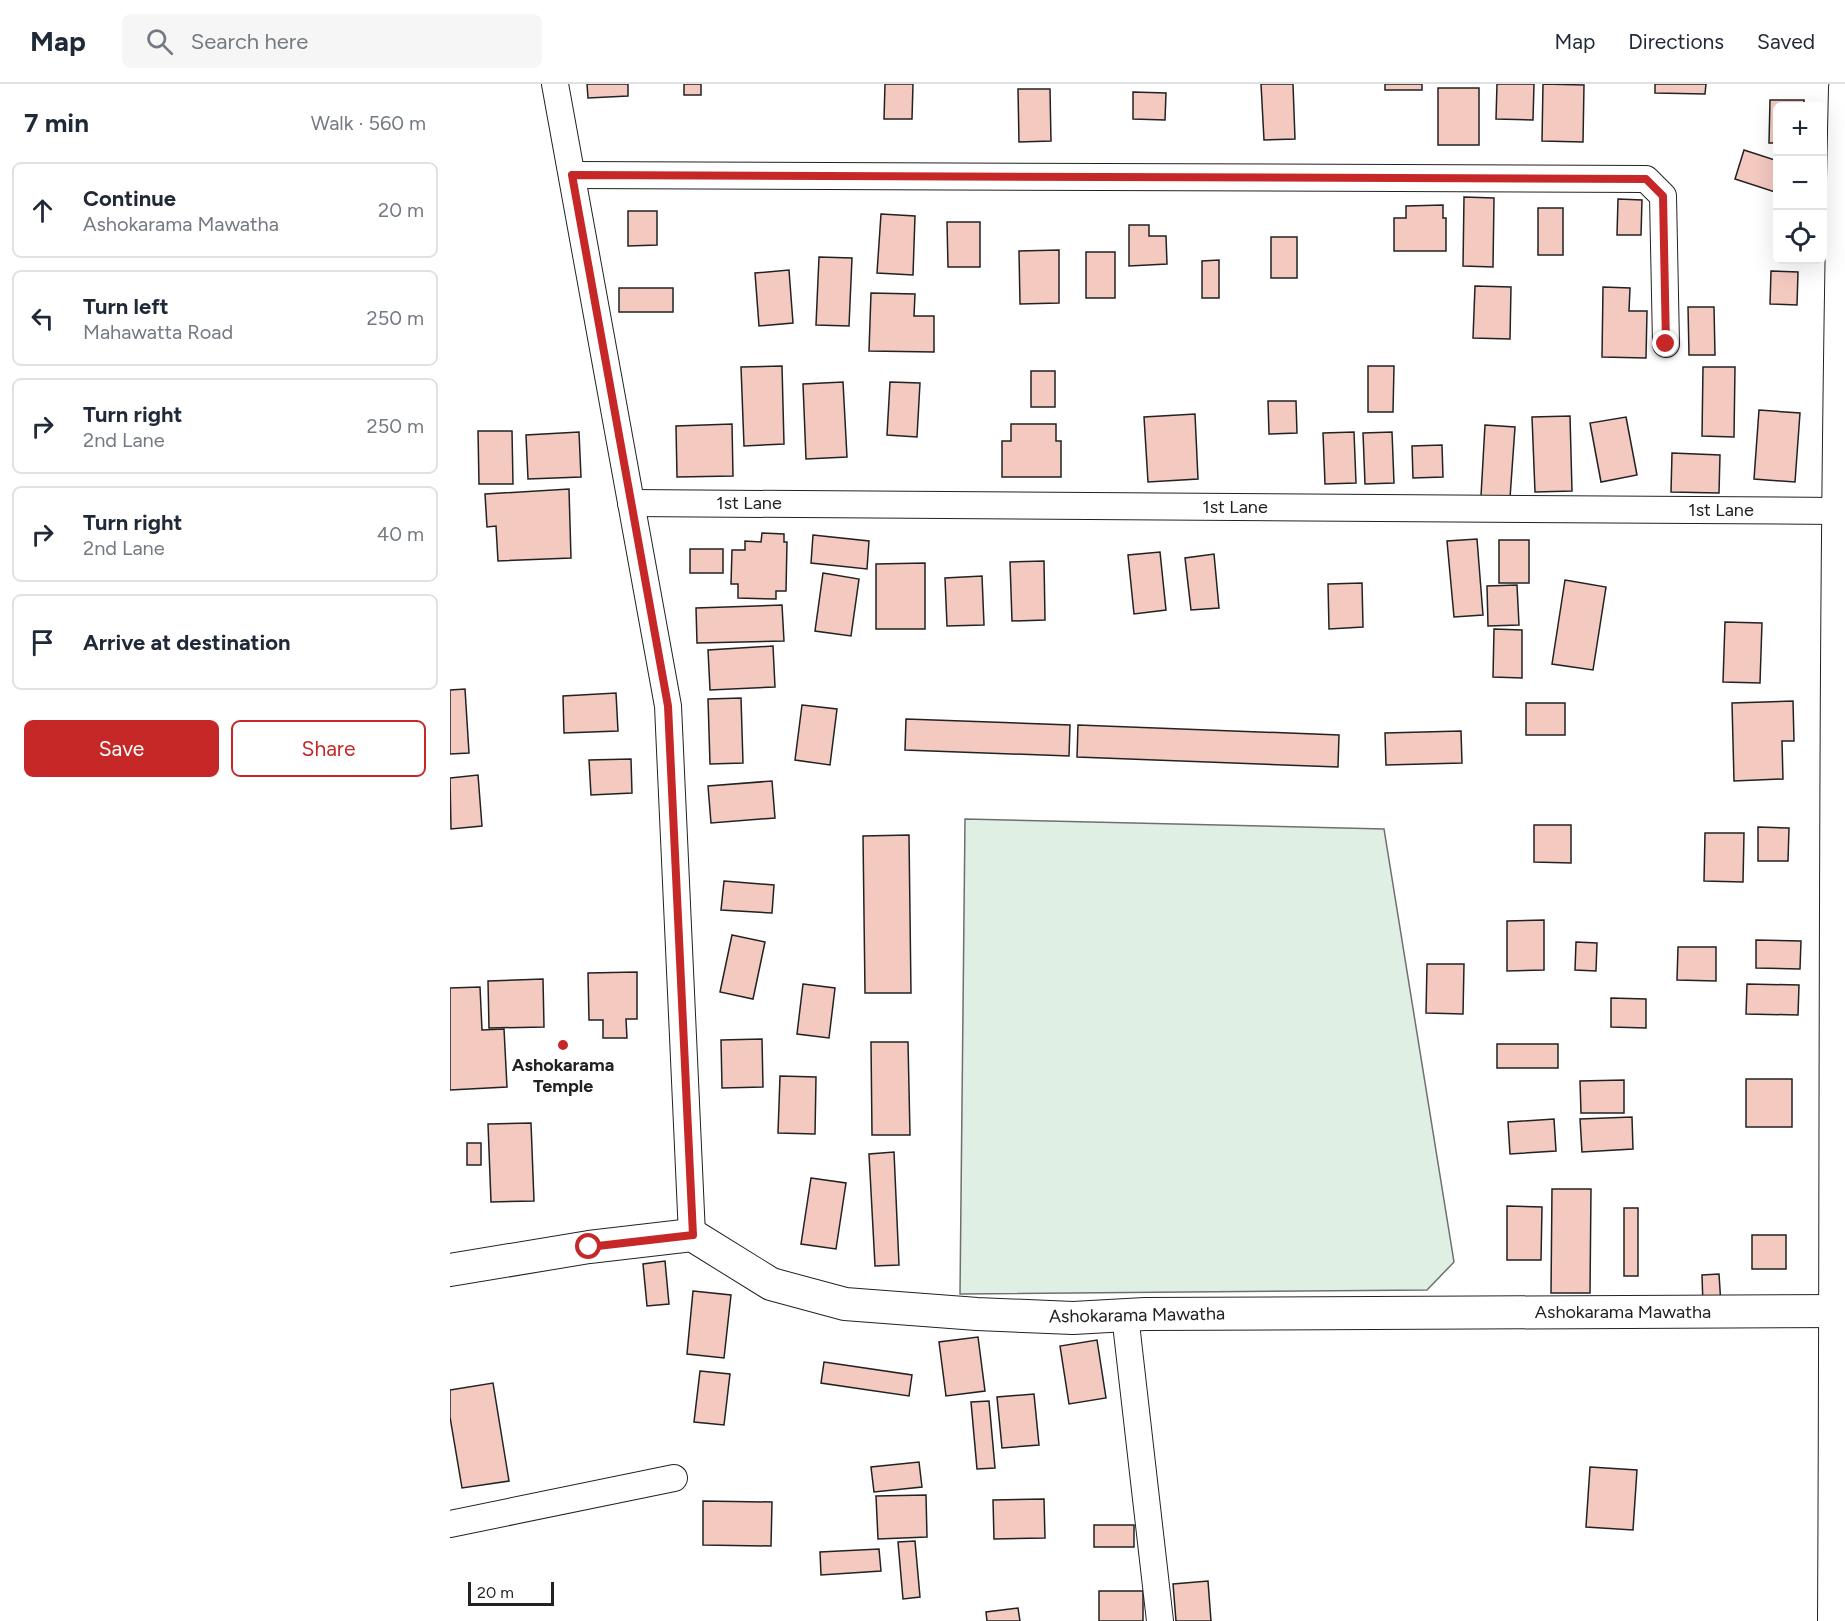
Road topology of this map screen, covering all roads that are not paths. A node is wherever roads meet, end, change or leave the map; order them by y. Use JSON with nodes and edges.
{"nodes":[{"id":1,"x":555,"y":84,"type":"edge"},
{"id":2,"x":1845,"y":88,"type":"edge"},
{"id":3,"x":572,"y":175,"type":"junction"},
{"id":4,"x":1844,"y":201,"type":"edge"},
{"id":5,"x":1666,"y":344,"type":"dead end"},
{"id":6,"x":1842,"y":421,"type":"edge"},
{"id":7,"x":631,"y":503,"type":"junction"},
{"id":8,"x":1839,"y":511,"type":"junction"},
{"id":9,"x":1841,"y":656,"type":"edge"},
{"id":10,"x":1840,"y":882,"type":"edge"},
{"id":11,"x":1840,"y":1112,"type":"edge"},
{"id":12,"x":693,"y":1235,"type":"junction"},
{"id":13,"x":450,"y":1270,"type":"edge"},
{"id":14,"x":1840,"y":1311,"type":"edge"},
{"id":15,"x":1125,"y":1315,"type":"junction"},
{"id":16,"x":674,"y":1478,"type":"dead end"},
{"id":17,"x":450,"y":1524,"type":"edge"},
{"id":18,"x":1160,"y":1621,"type":"edge"},
{"id":19,"x":1834,"y":1621,"type":"edge"}],
"edges":[{"from":1,"to":3,"type":"street"},
{"from":2,"to":4,"type":"street"},
{"from":3,"to":5,"type":"street"},
{"from":3,"to":7,"type":"street"},
{"from":4,"to":6,"type":"street"},
{"from":6,"to":8,"type":"street"},
{"from":7,"to":8,"type":"street","name":"1st Lane"},
{"from":7,"to":12,"type":"street"},
{"from":8,"to":9,"type":"street"},
{"from":9,"to":10,"type":"street"},
{"from":10,"to":11,"type":"street"},
{"from":11,"to":14,"type":"street"},
{"from":12,"to":13,"type":"street"},
{"from":12,"to":15,"type":"street","name":"Ashokarama Mawatha"},
{"from":14,"to":15,"type":"street","name":"Ashokarama Mawatha"},
{"from":14,"to":19,"type":"street"},
{"from":15,"to":18,"type":"street"},
{"from":16,"to":17,"type":"street"}]}
